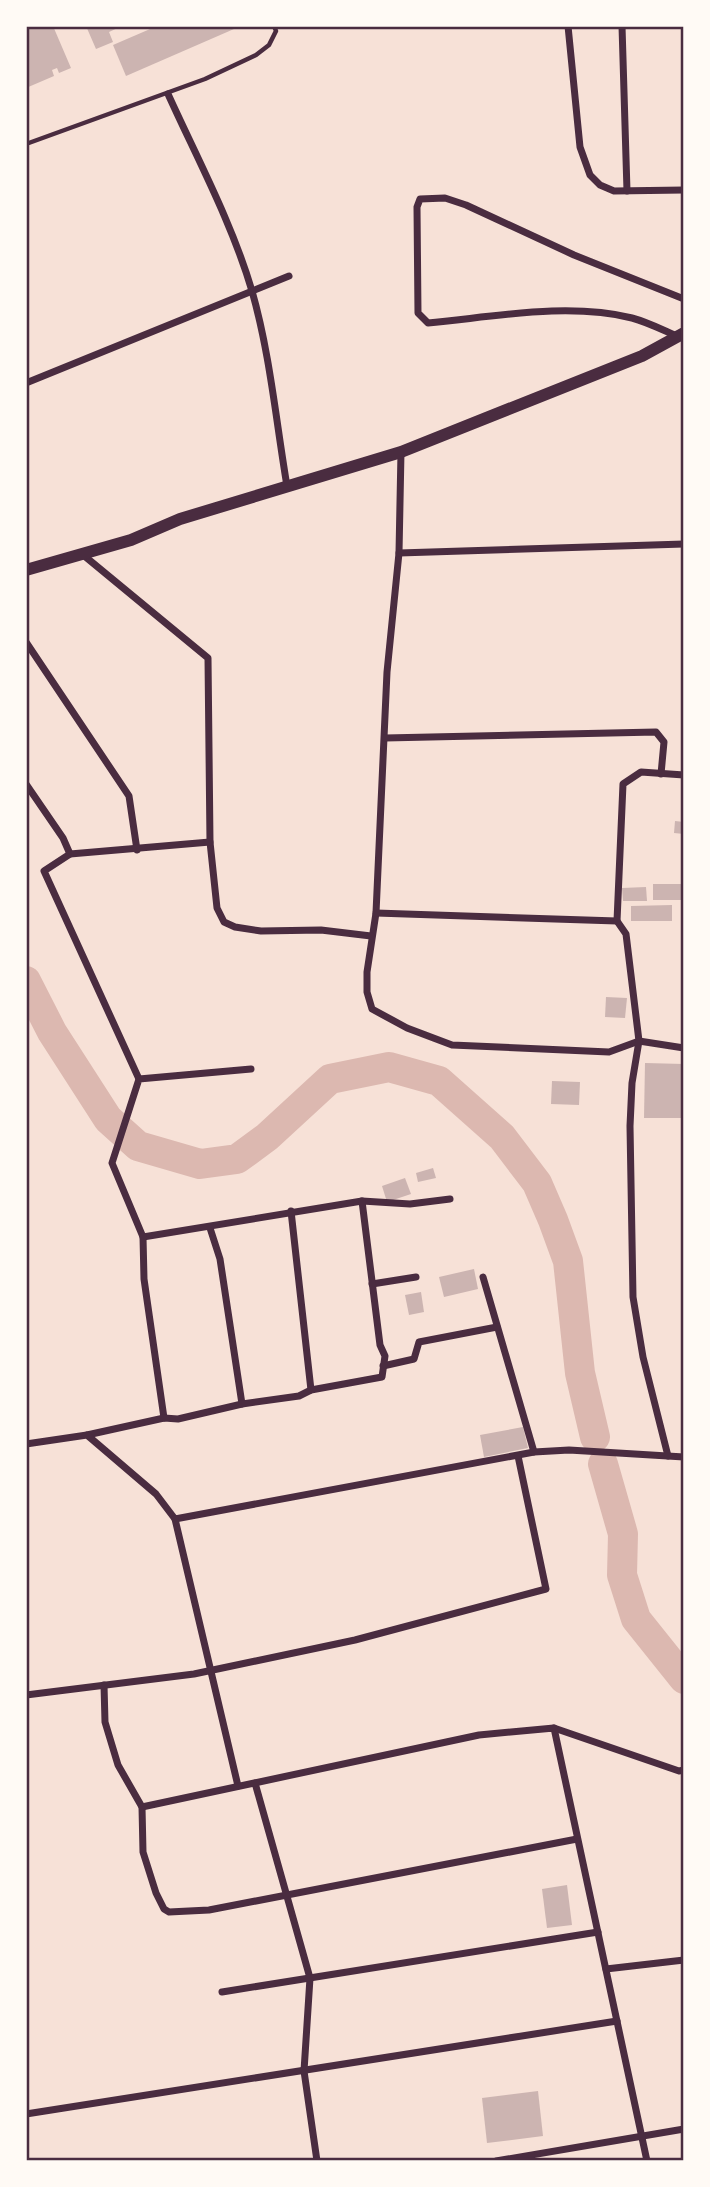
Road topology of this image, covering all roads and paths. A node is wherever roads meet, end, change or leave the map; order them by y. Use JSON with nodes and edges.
{"nodes":[{"id":1,"x":274,"y":26,"type":"edge"},
{"id":2,"x":568,"y":26,"type":"edge"},
{"id":3,"x":622,"y":26,"type":"edge"},
{"id":4,"x":167,"y":94,"type":"junction"},
{"id":5,"x":26,"y":144,"type":"edge"},
{"id":6,"x":684,"y":190,"type":"edge"},
{"id":7,"x":627,"y":191,"type":"junction"},
{"id":8,"x":289,"y":276,"type":"dead end"},
{"id":9,"x":252,"y":292,"type":"junction"},
{"id":10,"x":684,"y":299,"type":"edge"},
{"id":11,"x":681,"y":334,"type":"edge"},
{"id":12,"x":26,"y":383,"type":"edge"},
{"id":13,"x":401,"y":452,"type":"junction"},
{"id":14,"x":287,"y":486,"type":"junction"},
{"id":15,"x":684,"y":544,"type":"edge"},
{"id":16,"x":81,"y":553,"type":"junction"},
{"id":17,"x":399,"y":554,"type":"junction"},
{"id":18,"x":26,"y":570,"type":"edge"},
{"id":19,"x":26,"y":642,"type":"edge"},
{"id":20,"x":385,"y":738,"type":"junction"},
{"id":21,"x":662,"y":774,"type":"junction"},
{"id":22,"x":684,"y":775,"type":"edge"},
{"id":23,"x":26,"y":784,"type":"edge"},
{"id":24,"x":210,"y":842,"type":"junction"},
{"id":25,"x":137,"y":850,"type":"junction"},
{"id":26,"x":70,"y":855,"type":"junction"},
{"id":27,"x":376,"y":913,"type":"junction"},
{"id":28,"x":617,"y":921,"type":"junction"},
{"id":29,"x":371,"y":936,"type":"junction"},
{"id":30,"x":639,"y":1041,"type":"junction"},
{"id":31,"x":684,"y":1048,"type":"edge"},
{"id":32,"x":251,"y":1069,"type":"dead end"},
{"id":33,"x":139,"y":1079,"type":"junction"},
{"id":34,"x":450,"y":1199,"type":"dead end"},
{"id":35,"x":362,"y":1201,"type":"junction"},
{"id":36,"x":291,"y":1211,"type":"junction"},
{"id":37,"x":210,"y":1228,"type":"junction"},
{"id":38,"x":143,"y":1237,"type":"junction"},
{"id":39,"x":416,"y":1277,"type":"dead end"},
{"id":40,"x":482,"y":1277,"type":"dead end"},
{"id":41,"x":372,"y":1284,"type":"junction"},
{"id":42,"x":497,"y":1327,"type":"junction"},
{"id":43,"x":383,"y":1366,"type":"junction"},
{"id":44,"x":311,"y":1390,"type":"junction"},
{"id":45,"x":242,"y":1404,"type":"junction"},
{"id":46,"x":164,"y":1418,"type":"junction"},
{"id":47,"x":87,"y":1435,"type":"junction"},
{"id":48,"x":26,"y":1444,"type":"edge"},
{"id":49,"x":534,"y":1452,"type":"junction"},
{"id":50,"x":518,"y":1456,"type":"junction"},
{"id":51,"x":668,"y":1456,"type":"junction"},
{"id":52,"x":684,"y":1457,"type":"edge"},
{"id":53,"x":175,"y":1519,"type":"junction"},
{"id":54,"x":211,"y":1671,"type":"junction"},
{"id":55,"x":104,"y":1685,"type":"junction"},
{"id":56,"x":26,"y":1695,"type":"edge"},
{"id":57,"x":554,"y":1728,"type":"junction"},
{"id":58,"x":684,"y":1770,"type":"edge"},
{"id":59,"x":255,"y":1783,"type":"junction"},
{"id":60,"x":238,"y":1786,"type":"junction"},
{"id":61,"x":142,"y":1807,"type":"junction"},
{"id":62,"x":578,"y":1839,"type":"junction"},
{"id":63,"x":289,"y":1895,"type":"junction"},
{"id":64,"x":597,"y":1932,"type":"junction"},
{"id":65,"x":684,"y":1959,"type":"edge"},
{"id":66,"x":606,"y":1969,"type":"junction"},
{"id":67,"x":310,"y":1978,"type":"junction"},
{"id":68,"x":222,"y":1992,"type":"dead end"},
{"id":69,"x":617,"y":2021,"type":"junction"},
{"id":70,"x":304,"y":2071,"type":"junction"},
{"id":71,"x":26,"y":2115,"type":"edge"},
{"id":72,"x":684,"y":2129,"type":"edge"},
{"id":73,"x":641,"y":2136,"type":"junction"},
{"id":74,"x":317,"y":2161,"type":"edge"},
{"id":75,"x":496,"y":2161,"type":"edge"},
{"id":76,"x":647,"y":2161,"type":"edge"}],
"edges":[{"from":1,"to":4,"type":"lane"},
{"from":2,"to":7,"type":"street"},
{"from":3,"to":7,"type":"street"},
{"from":4,"to":5,"type":"lane"},
{"from":4,"to":9,"type":"street"},
{"from":6,"to":7,"type":"street"},
{"from":8,"to":9,"type":"street"},
{"from":9,"to":12,"type":"street"},
{"from":9,"to":14,"type":"street"},
{"from":10,"to":11,"type":"street"},
{"from":11,"to":13,"type":"main road"},
{"from":13,"to":14,"type":"main road"},
{"from":13,"to":17,"type":"street"},
{"from":14,"to":16,"type":"main road"},
{"from":15,"to":17,"type":"street"},
{"from":16,"to":18,"type":"main road"},
{"from":16,"to":24,"type":"street"},
{"from":17,"to":20,"type":"street"},
{"from":19,"to":25,"type":"street"},
{"from":20,"to":21,"type":"street"},
{"from":20,"to":27,"type":"street"},
{"from":21,"to":22,"type":"street"},
{"from":21,"to":28,"type":"street"},
{"from":23,"to":26,"type":"street"},
{"from":24,"to":25,"type":"street"},
{"from":24,"to":29,"type":"street"},
{"from":25,"to":26,"type":"street"},
{"from":26,"to":33,"type":"street"},
{"from":27,"to":28,"type":"street"},
{"from":27,"to":29,"type":"street"},
{"from":28,"to":30,"type":"street"},
{"from":29,"to":30,"type":"street"},
{"from":30,"to":31,"type":"street"},
{"from":30,"to":51,"type":"street"},
{"from":32,"to":33,"type":"street"},
{"from":33,"to":38,"type":"street"},
{"from":34,"to":35,"type":"street"},
{"from":35,"to":36,"type":"street"},
{"from":35,"to":41,"type":"street"},
{"from":36,"to":37,"type":"street"},
{"from":36,"to":44,"type":"street"},
{"from":37,"to":38,"type":"street"},
{"from":37,"to":45,"type":"street"},
{"from":38,"to":46,"type":"street"},
{"from":39,"to":41,"type":"street"},
{"from":40,"to":42,"type":"street"},
{"from":41,"to":43,"type":"street"},
{"from":42,"to":43,"type":"street"},
{"from":42,"to":49,"type":"street"},
{"from":43,"to":44,"type":"street"},
{"from":44,"to":45,"type":"street"},
{"from":45,"to":46,"type":"street"},
{"from":46,"to":47,"type":"street"},
{"from":47,"to":48,"type":"street"},
{"from":47,"to":53,"type":"street"},
{"from":49,"to":50,"type":"street"},
{"from":49,"to":51,"type":"street"},
{"from":50,"to":53,"type":"street"},
{"from":50,"to":54,"type":"street"},
{"from":51,"to":52,"type":"street"},
{"from":53,"to":54,"type":"street"},
{"from":54,"to":55,"type":"street"},
{"from":54,"to":60,"type":"street"},
{"from":55,"to":56,"type":"street"},
{"from":55,"to":61,"type":"street"},
{"from":57,"to":58,"type":"street"},
{"from":57,"to":59,"type":"street"},
{"from":57,"to":62,"type":"street"},
{"from":59,"to":60,"type":"street"},
{"from":59,"to":63,"type":"street"},
{"from":60,"to":61,"type":"street"},
{"from":61,"to":63,"type":"street"},
{"from":62,"to":63,"type":"street"},
{"from":62,"to":64,"type":"street"},
{"from":63,"to":67,"type":"street"},
{"from":64,"to":66,"type":"street"},
{"from":64,"to":67,"type":"street"},
{"from":65,"to":66,"type":"street"},
{"from":66,"to":69,"type":"street"},
{"from":67,"to":68,"type":"street"},
{"from":67,"to":70,"type":"street"},
{"from":69,"to":70,"type":"street"},
{"from":69,"to":73,"type":"street"},
{"from":70,"to":71,"type":"street"},
{"from":70,"to":74,"type":"street"},
{"from":72,"to":73,"type":"street"},
{"from":73,"to":75,"type":"street"},
{"from":73,"to":76,"type":"street"}]}
